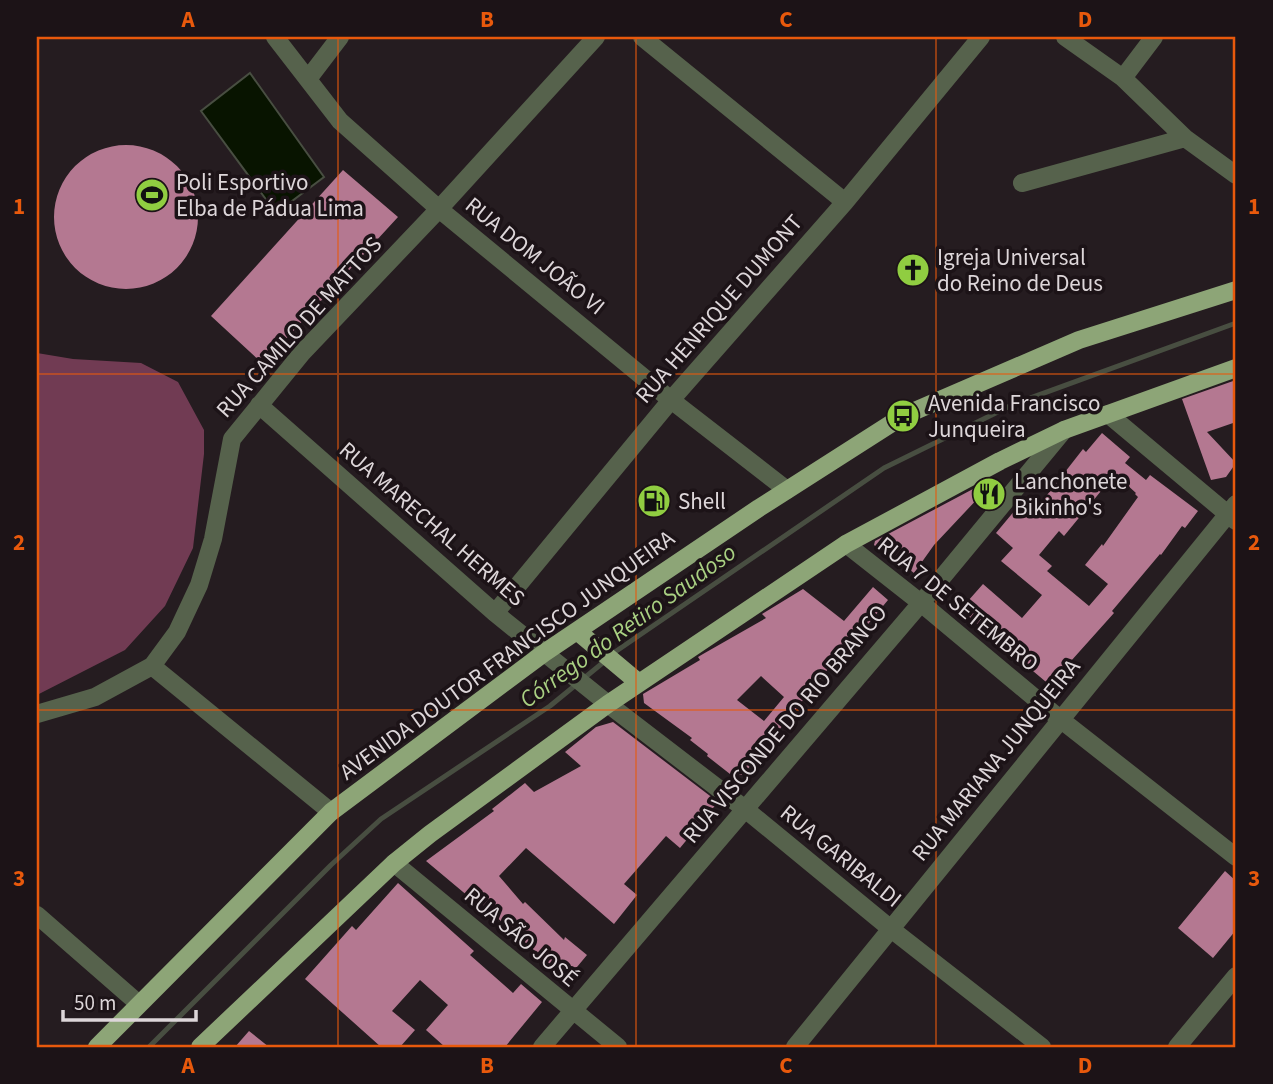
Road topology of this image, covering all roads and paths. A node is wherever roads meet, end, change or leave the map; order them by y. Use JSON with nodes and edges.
{"nodes":[{"id":1,"x":275,"y":37,"type":"edge"},
{"id":2,"x":340,"y":37,"type":"edge"},
{"id":3,"x":596,"y":37,"type":"edge"},
{"id":4,"x":642,"y":37,"type":"edge"},
{"id":5,"x":981,"y":37,"type":"edge"},
{"id":6,"x":1065,"y":37,"type":"edge"},
{"id":7,"x":1154,"y":37,"type":"edge"},
{"id":8,"x":1123,"y":78,"type":"junction"},
{"id":9,"x":308,"y":79,"type":"junction"},
{"id":10,"x":1185,"y":138,"type":"junction"},
{"id":11,"x":1236,"y":175,"type":"edge"},
{"id":12,"x":1022,"y":183,"type":"dead end"},
{"id":13,"x":845,"y":202,"type":"junction"},
{"id":14,"x":439,"y":209,"type":"junction"},
{"id":15,"x":1236,"y":290,"type":"edge"},
{"id":16,"x":1236,"y":368,"type":"edge"},
{"id":17,"x":671,"y":400,"type":"junction"},
{"id":18,"x":259,"y":405,"type":"junction"},
{"id":19,"x":1108,"y":414,"type":"junction"},
{"id":20,"x":1064,"y":430,"type":"junction"},
{"id":21,"x":787,"y":489,"type":"junction"},
{"id":22,"x":1233,"y":513,"type":"edge"},
{"id":23,"x":846,"y":544,"type":"junction"},
{"id":24,"x":920,"y":603,"type":"junction"},
{"id":25,"x":495,"y":613,"type":"junction"},
{"id":26,"x":584,"y":636,"type":"junction"},
{"id":27,"x":544,"y":653,"type":"junction"},
{"id":28,"x":152,"y":666,"type":"junction"},
{"id":29,"x":639,"y":683,"type":"junction"},
{"id":30,"x":608,"y":704,"type":"junction"},
{"id":31,"x":37,"y":714,"type":"edge"},
{"id":32,"x":1060,"y":719,"type":"junction"},
{"id":33,"x":745,"y":809,"type":"junction"},
{"id":34,"x":331,"y":812,"type":"junction"},
{"id":35,"x":1236,"y":857,"type":"edge"},
{"id":36,"x":394,"y":863,"type":"junction"},
{"id":37,"x":37,"y":915,"type":"edge"},
{"id":38,"x":891,"y":929,"type":"junction"},
{"id":39,"x":1236,"y":976,"type":"edge"},
{"id":40,"x":139,"y":1004,"type":"junction"},
{"id":41,"x":573,"y":1011,"type":"junction"},
{"id":42,"x":97,"y":1047,"type":"edge"},
{"id":43,"x":200,"y":1047,"type":"edge"},
{"id":44,"x":542,"y":1047,"type":"edge"},
{"id":45,"x":618,"y":1047,"type":"edge"},
{"id":46,"x":795,"y":1047,"type":"edge"},
{"id":47,"x":1042,"y":1047,"type":"edge"},
{"id":48,"x":1177,"y":1047,"type":"edge"}],
"edges":[{"from":1,"to":9,"type":"street","name":"RUA DOM JOÃO VI"},
{"from":2,"to":9,"type":"street"},
{"from":3,"to":14,"type":"street","name":"RUA CAMILO DE MATTOS"},
{"from":4,"to":13,"type":"street"},
{"from":5,"to":13,"type":"street","name":"RUA HENRIQUE DUMONT"},
{"from":6,"to":8,"type":"street"},
{"from":7,"to":8,"type":"street"},
{"from":8,"to":10,"type":"street"},
{"from":9,"to":14,"type":"street","name":"RUA DOM JOÃO VI"},
{"from":10,"to":11,"type":"street"},
{"from":10,"to":12,"type":"street"},
{"from":13,"to":17,"type":"street","name":"RUA HENRIQUE DUMONT"},
{"from":14,"to":17,"type":"street","name":"RUA DOM JOÃO VI"},
{"from":14,"to":18,"type":"street","name":"RUA CAMILO DE MATTOS"},
{"from":15,"to":21,"type":"main road","name":"AVENIDA DOUTOR FRANCISCO JUNQUEIRA"},
{"from":16,"to":19,"type":"main road"},
{"from":17,"to":21,"type":"street","name":"RUA DOM JOÃO VI"},
{"from":17,"to":25,"type":"street","name":"RUA HENRIQUE DUMONT"},
{"from":18,"to":25,"type":"street","name":"RUA MARECHAL HERMES"},
{"from":18,"to":28,"type":"street","name":"RUA CAMILO DE MATTOS"},
{"from":19,"to":20,"type":"main road"},
{"from":19,"to":22,"type":"street"},
{"from":20,"to":23,"type":"main road"},
{"from":20,"to":24,"type":"street","name":"RUA VISCONDE DO RIO BRANCO"},
{"from":21,"to":26,"type":"main road","name":"AVENIDA DOUTOR FRANCISCO JUNQUEIRA"},
{"from":22,"to":32,"type":"street","name":"RUA MARIANA JUNQUEIRA"},
{"from":23,"to":24,"type":"street","name":"RUA 7 DE SETEMBRO"},
{"from":23,"to":29,"type":"main road"},
{"from":24,"to":32,"type":"street","name":"RUA 7 DE SETEMBRO"},
{"from":24,"to":33,"type":"street","name":"RUA VISCONDE DO RIO BRANCO"},
{"from":25,"to":27,"type":"street","name":"RUA MARECHAL HERMES"},
{"from":26,"to":27,"type":"main road","name":"AVENIDA DOUTOR FRANCISCO JUNQUEIRA"},
{"from":26,"to":29,"type":"main road"},
{"from":27,"to":30,"type":"street","name":"RUA MARECHAL HERMES"},
{"from":27,"to":34,"type":"main road","name":"AVENIDA DOUTOR FRANCISCO JUNQUEIRA"},
{"from":28,"to":31,"type":"street","name":"RUA CAMILO DE MATTOS"},
{"from":28,"to":34,"type":"street"},
{"from":29,"to":30,"type":"main road"},
{"from":30,"to":33,"type":"street","name":"RUA GARIBALDI"},
{"from":30,"to":36,"type":"main road"},
{"from":32,"to":35,"type":"street","name":"RUA 7 DE SETEMBRO"},
{"from":32,"to":38,"type":"street","name":"RUA MARIANA JUNQUEIRA"},
{"from":33,"to":38,"type":"street","name":"RUA GARIBALDI"},
{"from":33,"to":41,"type":"street","name":"RUA VISCONDE DO RIO BRANCO"},
{"from":34,"to":40,"type":"main road","name":"AVENIDA DOUTOR FRANCISCO JUNQUEIRA"},
{"from":36,"to":41,"type":"street","name":"RUA SÃO JOSÉ"},
{"from":36,"to":43,"type":"main road"},
{"from":37,"to":40,"type":"street"},
{"from":38,"to":46,"type":"street","name":"RUA MARIANA JUNQUEIRA"},
{"from":38,"to":47,"type":"street","name":"RUA GARIBALDI"},
{"from":39,"to":48,"type":"street"},
{"from":40,"to":42,"type":"main road","name":"AVENIDA DOUTOR FRANCISCO JUNQUEIRA"},
{"from":41,"to":44,"type":"street","name":"RUA VISCONDE DO RIO BRANCO"},
{"from":41,"to":45,"type":"street","name":"RUA SÃO JOSÉ"}]}
